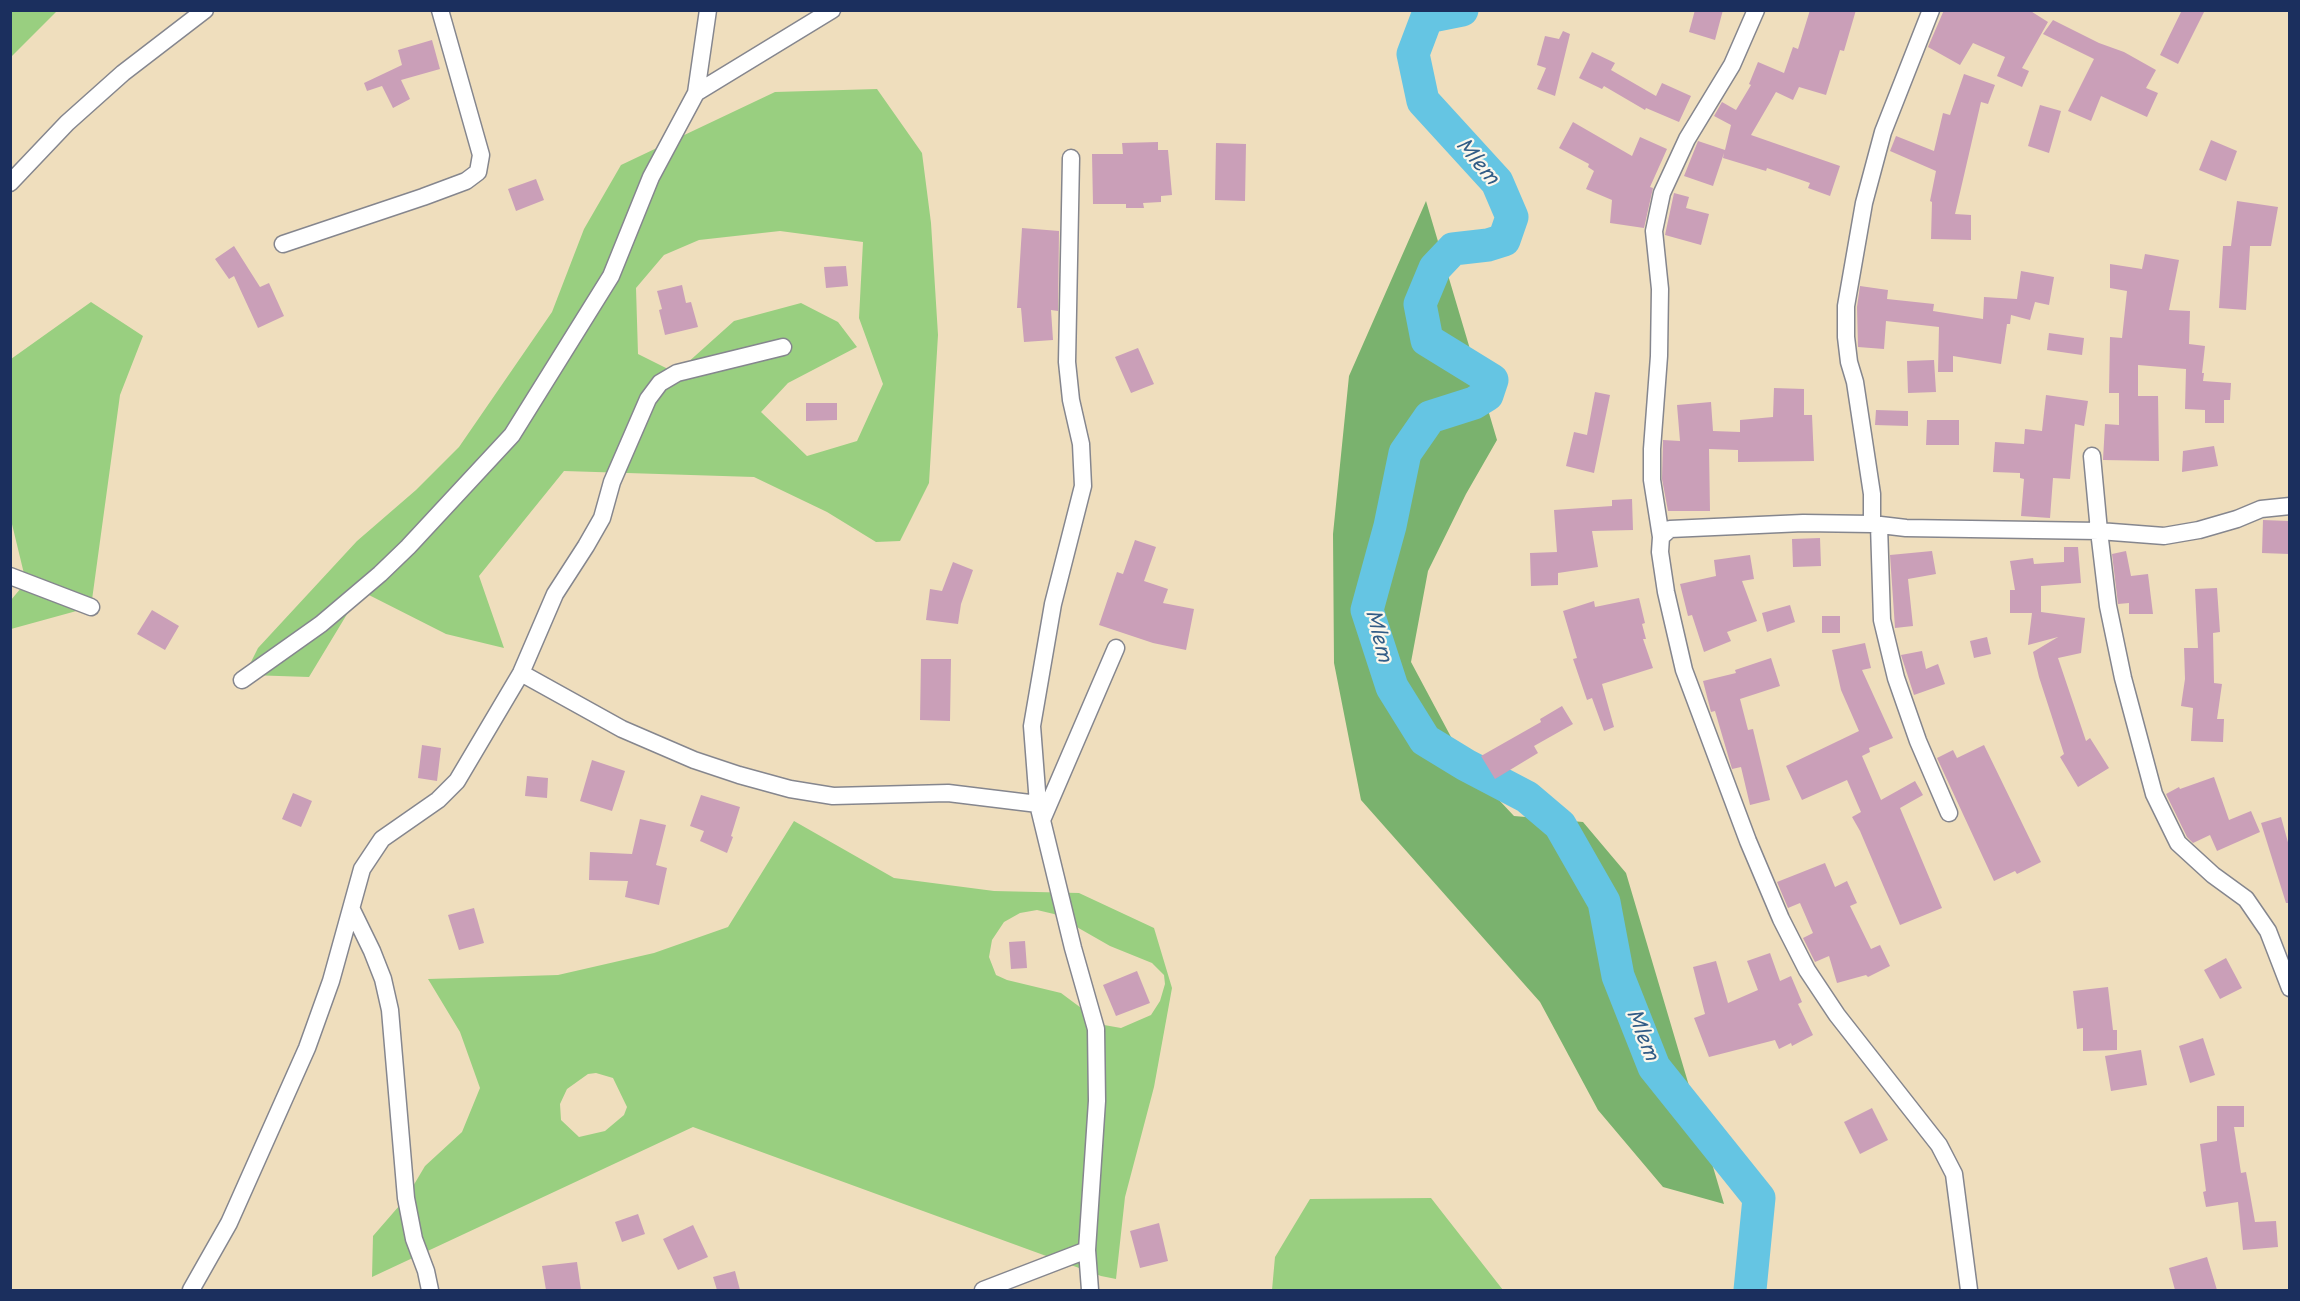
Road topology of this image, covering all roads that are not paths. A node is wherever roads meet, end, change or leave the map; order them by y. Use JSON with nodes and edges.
{"nodes":[{"id":1,"x":205,"y":10,"type":"edge"},
{"id":2,"x":440,"y":10,"type":"edge"},
{"id":3,"x":708,"y":10,"type":"edge"},
{"id":4,"x":832,"y":10,"type":"edge"},
{"id":5,"x":1756,"y":10,"type":"edge"},
{"id":6,"x":1931,"y":10,"type":"edge"},
{"id":7,"x":696,"y":93,"type":"junction"},
{"id":8,"x":1071,"y":158,"type":"dead end"},
{"id":9,"x":10,"y":183,"type":"edge"},
{"id":10,"x":283,"y":244,"type":"dead end"},
{"id":11,"x":783,"y":347,"type":"dead end"},
{"id":12,"x":2092,"y":456,"type":"dead end"},
{"id":13,"x":2289,"y":506,"type":"edge"},
{"id":14,"x":1875,"y":525,"type":"junction"},
{"id":15,"x":2098,"y":531,"type":"junction"},
{"id":16,"x":1661,"y":537,"type":"junction"},
{"id":17,"x":10,"y":576,"type":"edge"},
{"id":18,"x":90,"y":607,"type":"dead end"},
{"id":19,"x":1116,"y":648,"type":"dead end"},
{"id":20,"x":521,"y":673,"type":"junction"},
{"id":21,"x":242,"y":680,"type":"dead end"},
{"id":22,"x":1038,"y":804,"type":"junction"},
{"id":23,"x":1949,"y":813,"type":"dead end"},
{"id":24,"x":1042,"y":820,"type":"junction"},
{"id":25,"x":352,"y":910,"type":"junction"},
{"id":26,"x":2289,"y":987,"type":"edge"},
{"id":27,"x":1087,"y":1250,"type":"junction"},
{"id":28,"x":191,"y":1290,"type":"edge"},
{"id":29,"x":430,"y":1290,"type":"edge"},
{"id":30,"x":983,"y":1290,"type":"edge"},
{"id":31,"x":1090,"y":1290,"type":"edge"},
{"id":32,"x":1969,"y":1290,"type":"edge"}],
"edges":[{"from":1,"to":9,"type":"street"},
{"from":2,"to":10,"type":"street"},
{"from":3,"to":7,"type":"street"},
{"from":4,"to":7,"type":"street"},
{"from":5,"to":16,"type":"street"},
{"from":6,"to":14,"type":"street"},
{"from":7,"to":21,"type":"street"},
{"from":8,"to":22,"type":"street"},
{"from":11,"to":20,"type":"street"},
{"from":12,"to":15,"type":"street"},
{"from":13,"to":15,"type":"street"},
{"from":14,"to":15,"type":"street"},
{"from":14,"to":16,"type":"street"},
{"from":14,"to":23,"type":"street"},
{"from":15,"to":26,"type":"street"},
{"from":16,"to":32,"type":"street"},
{"from":17,"to":18,"type":"street"},
{"from":19,"to":24,"type":"street"},
{"from":20,"to":22,"type":"street"},
{"from":20,"to":25,"type":"street"},
{"from":22,"to":24,"type":"street"},
{"from":24,"to":27,"type":"street"},
{"from":25,"to":28,"type":"street"},
{"from":25,"to":29,"type":"street"},
{"from":27,"to":30,"type":"street"},
{"from":27,"to":31,"type":"street"}]}
